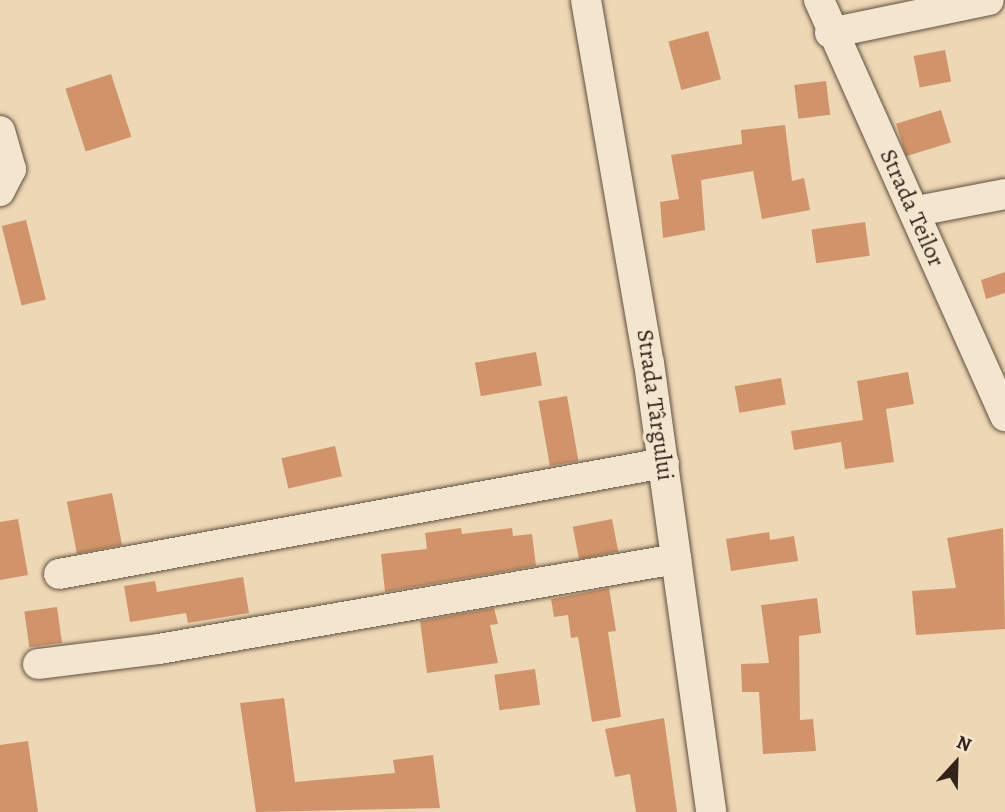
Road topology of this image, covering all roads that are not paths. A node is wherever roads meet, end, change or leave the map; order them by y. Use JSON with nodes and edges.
{"nodes":[{"id":1,"x":586,"y":0,"type":"edge"},
{"id":2,"x":818,"y":0,"type":"edge"},
{"id":3,"x":989,"y":0,"type":"edge"},
{"id":4,"x":830,"y":33,"type":"junction"},
{"id":5,"x":0,"y":131,"type":"edge"},
{"id":6,"x":0,"y":191,"type":"edge"},
{"id":7,"x":1005,"y":194,"type":"edge"},
{"id":8,"x":917,"y":212,"type":"junction"},
{"id":9,"x":1004,"y":412,"type":"edge"},
{"id":10,"x":664,"y":463,"type":"junction"},
{"id":11,"x":676,"y":559,"type":"junction"},
{"id":12,"x":59,"y":574,"type":"dead end"},
{"id":13,"x":38,"y":664,"type":"dead end"},
{"id":14,"x":711,"y":812,"type":"edge"}],
"edges":[{"from":1,"to":10,"type":"street","name":"Strada Târgului"},
{"from":2,"to":4,"type":"street","name":"Strada Teilor"},
{"from":3,"to":4,"type":"street"},
{"from":4,"to":8,"type":"street","name":"Strada Teilor"},
{"from":5,"to":6,"type":"street"},
{"from":7,"to":8,"type":"street"},
{"from":8,"to":9,"type":"street","name":"Strada Teilor"},
{"from":10,"to":11,"type":"street","name":"Strada Târgului"},
{"from":10,"to":12,"type":"street"},
{"from":11,"to":13,"type":"street"},
{"from":11,"to":14,"type":"street","name":"Strada Târgului"}]}
